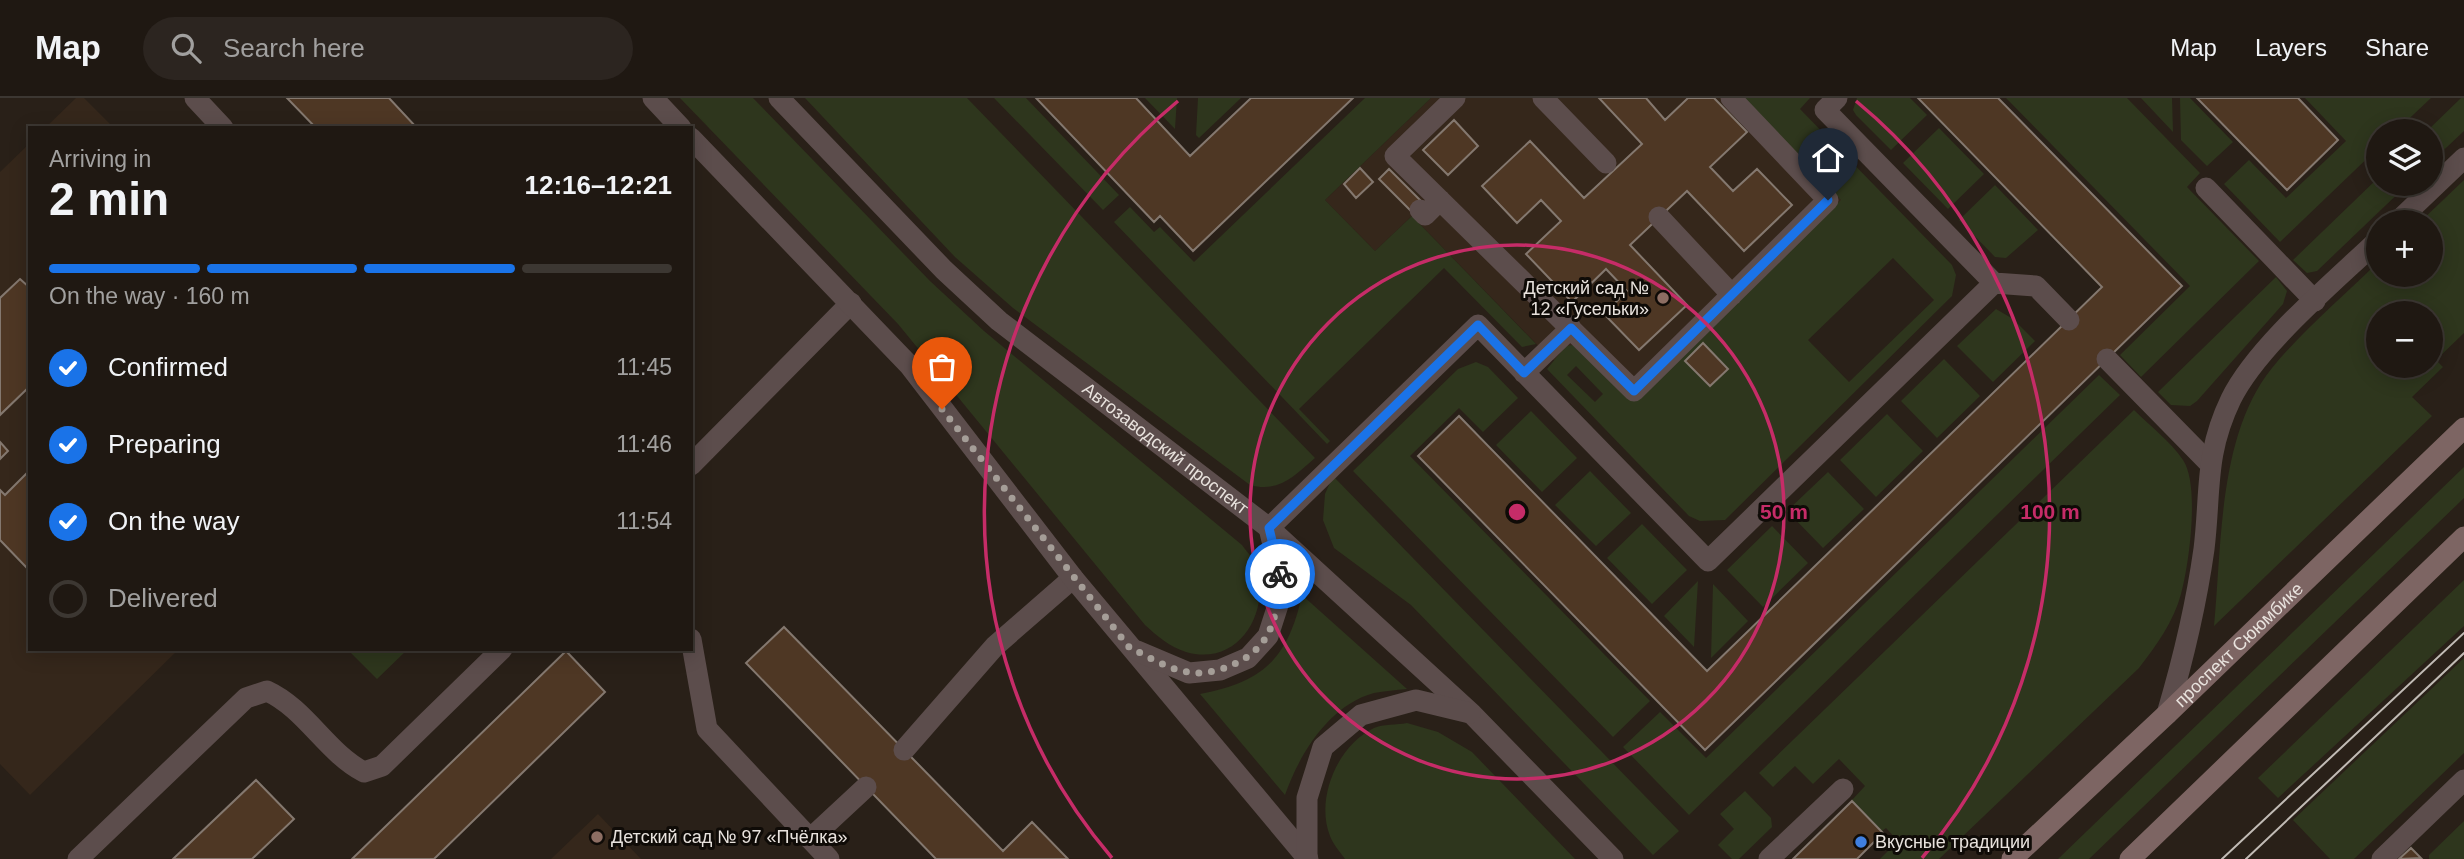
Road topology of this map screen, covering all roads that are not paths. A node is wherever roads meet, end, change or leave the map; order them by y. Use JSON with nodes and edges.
{"nodes":[{"id":1,"x":195,"y":98,"type":"edge"},
{"id":2,"x":653,"y":98,"type":"edge"},
{"id":3,"x":779,"y":98,"type":"edge"},
{"id":4,"x":1455,"y":98,"type":"edge"},
{"id":5,"x":1544,"y":98,"type":"edge"},
{"id":6,"x":1731,"y":98,"type":"edge"},
{"id":7,"x":1837,"y":98,"type":"edge"},
{"id":8,"x":221,"y":126,"type":"edge"},
{"id":9,"x":679,"y":126,"type":"edge"},
{"id":10,"x":693,"y":140,"type":"edge"},
{"id":11,"x":2464,"y":158,"type":"edge"},
{"id":12,"x":1606,"y":163,"type":"dead end"},
{"id":13,"x":2206,"y":188,"type":"dead end"},
{"id":14,"x":1440,"y":200,"type":"junction"},
{"id":15,"x":1420,"y":210,"type":"dead end"},
{"id":16,"x":2410,"y":210,"type":"edge"},
{"id":17,"x":1659,"y":217,"type":"dead end"},
{"id":18,"x":2366,"y":252,"type":"edge"},
{"id":19,"x":1993,"y":283,"type":"junction"},
{"id":20,"x":1732,"y":295,"type":"junction"},
{"id":21,"x":2315,"y":301,"type":"junction"},
{"id":22,"x":850,"y":303,"type":"junction"},
{"id":23,"x":2068,"y":320,"type":"dead end"},
{"id":24,"x":1571,"y":328,"type":"junction"},
{"id":25,"x":2107,"y":359,"type":"dead end"},
{"id":26,"x":1524,"y":373,"type":"junction"},
{"id":27,"x":2464,"y":428,"type":"edge"},
{"id":28,"x":2209,"y":463,"type":"junction"},
{"id":29,"x":693,"y":464,"type":"edge"},
{"id":30,"x":1269,"y":528,"type":"junction"},
{"id":31,"x":2464,"y":537,"type":"edge"},
{"id":32,"x":1073,"y":579,"type":"junction"},
{"id":33,"x":1129,"y":647,"type":"junction"},
{"id":34,"x":693,"y":650,"type":"edge"},
{"id":35,"x":500,"y":651,"type":"edge"},
{"id":36,"x":1472,"y":714,"type":"junction"},
{"id":37,"x":2167,"y":715,"type":"junction"},
{"id":38,"x":904,"y":750,"type":"dead end"},
{"id":39,"x":2464,"y":780,"type":"edge"},
{"id":40,"x":866,"y":787,"type":"dead end"},
{"id":41,"x":1843,"y":789,"type":"dead end"},
{"id":42,"x":810,"y":839,"type":"junction"},
{"id":43,"x":1308,"y":858,"type":"edge"},
{"id":44,"x":78,"y":859,"type":"edge"},
{"id":45,"x":829,"y":859,"type":"edge"},
{"id":46,"x":1613,"y":859,"type":"edge"},
{"id":47,"x":1769,"y":859,"type":"edge"},
{"id":48,"x":2012,"y":859,"type":"edge"},
{"id":49,"x":2130,"y":859,"type":"edge"},
{"id":50,"x":2382,"y":859,"type":"edge"}],
"edges":[{"from":1,"to":8,"type":"street"},
{"from":2,"to":9,"type":"street"},
{"from":3,"to":30,"type":"street","name":"Автозаводский проспект"},
{"from":4,"to":14,"type":"street"},
{"from":5,"to":12,"type":"street"},
{"from":6,"to":20,"type":"street"},
{"from":7,"to":19,"type":"street"},
{"from":10,"to":22,"type":"street"},
{"from":11,"to":16,"type":"street"},
{"from":13,"to":21,"type":"street"},
{"from":14,"to":15,"type":"street"},
{"from":14,"to":24,"type":"street"},
{"from":17,"to":20,"type":"street"},
{"from":18,"to":21,"type":"street"},
{"from":19,"to":23,"type":"street"},
{"from":19,"to":26,"type":"street"},
{"from":20,"to":24,"type":"street"},
{"from":21,"to":28,"type":"street"},
{"from":22,"to":29,"type":"street"},
{"from":22,"to":32,"type":"street"},
{"from":24,"to":26,"type":"street"},
{"from":25,"to":28,"type":"street"},
{"from":26,"to":30,"type":"street"},
{"from":27,"to":37,"type":"main road","name":"проспект Сююмбике"},
{"from":28,"to":37,"type":"street"},
{"from":30,"to":33,"type":"street"},
{"from":30,"to":36,"type":"street","name":"Автозаводский проспект"},
{"from":31,"to":49,"type":"main road"},
{"from":32,"to":33,"type":"street"},
{"from":32,"to":38,"type":"street"},
{"from":33,"to":43,"type":"street"},
{"from":34,"to":42,"type":"street"},
{"from":35,"to":44,"type":"street"},
{"from":36,"to":43,"type":"street"},
{"from":36,"to":46,"type":"street","name":"Автозаводский проспект"},
{"from":37,"to":48,"type":"main road","name":"проспект Сююмбике"},
{"from":39,"to":50,"type":"street"},
{"from":40,"to":42,"type":"street"},
{"from":41,"to":47,"type":"street"},
{"from":42,"to":45,"type":"street"}]}
